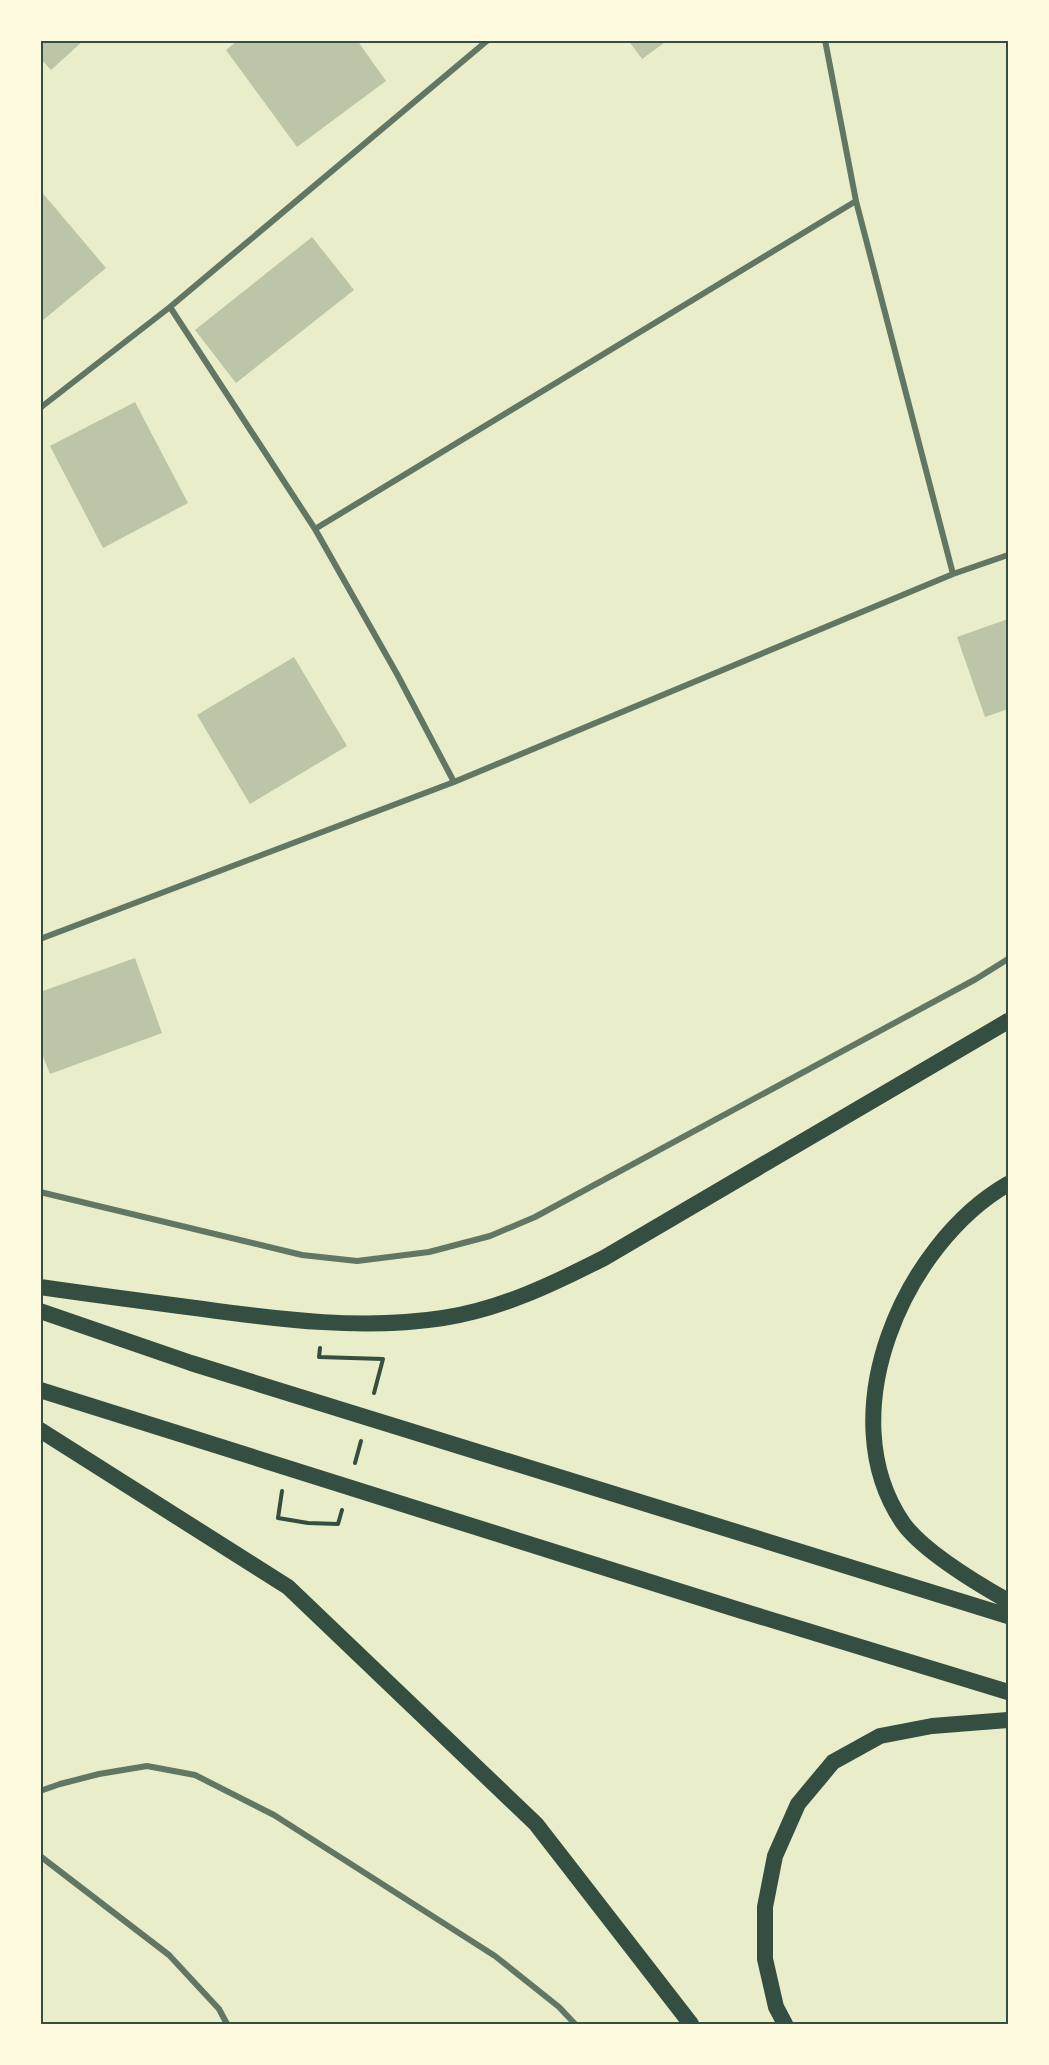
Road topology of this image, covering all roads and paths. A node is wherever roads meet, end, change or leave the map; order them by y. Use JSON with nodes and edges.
{"nodes":[{"id":1,"x":488,"y":40,"type":"edge"},
{"id":2,"x":825,"y":40,"type":"edge"},
{"id":3,"x":856,"y":201,"type":"junction"},
{"id":4,"x":170,"y":307,"type":"junction"},
{"id":5,"x":40,"y":408,"type":"edge"},
{"id":6,"x":315,"y":529,"type":"junction"},
{"id":7,"x":1008,"y":555,"type":"edge"},
{"id":8,"x":953,"y":574,"type":"junction"},
{"id":9,"x":454,"y":782,"type":"junction"},
{"id":10,"x":40,"y":939,"type":"edge"},
{"id":11,"x":1008,"y":959,"type":"edge"},
{"id":12,"x":1008,"y":1021,"type":"edge"},
{"id":13,"x":1008,"y":1184,"type":"edge"},
{"id":14,"x":40,"y":1192,"type":"edge"},
{"id":15,"x":40,"y":1287,"type":"edge"},
{"id":16,"x":40,"y":1311,"type":"edge"},
{"id":17,"x":356,"y":1356,"type":"dead end"},
{"id":18,"x":383,"y":1359,"type":"dead end"},
{"id":19,"x":40,"y":1390,"type":"edge"},
{"id":20,"x":40,"y":1430,"type":"edge"},
{"id":21,"x":285,"y":1466,"type":"junction"},
{"id":22,"x":338,"y":1524,"type":"dead end"},
{"id":23,"x":1008,"y":1601,"type":"edge"},
{"id":24,"x":1008,"y":1616,"type":"edge"},
{"id":25,"x":1008,"y":1692,"type":"edge"},
{"id":26,"x":1008,"y":1720,"type":"edge"},
{"id":27,"x":40,"y":1791,"type":"edge"},
{"id":28,"x":40,"y":1856,"type":"edge"},
{"id":29,"x":227,"y":2025,"type":"edge"},
{"id":30,"x":575,"y":2025,"type":"edge"},
{"id":31,"x":691,"y":2025,"type":"edge"},
{"id":32,"x":785,"y":2025,"type":"edge"}],
"edges":[{"from":1,"to":4,"type":"street"},
{"from":2,"to":3,"type":"street"},
{"from":3,"to":6,"type":"street"},
{"from":3,"to":8,"type":"street"},
{"from":4,"to":5,"type":"street"},
{"from":4,"to":6,"type":"street"},
{"from":6,"to":9,"type":"street"},
{"from":7,"to":8,"type":"street"},
{"from":8,"to":9,"type":"street"},
{"from":9,"to":10,"type":"street"},
{"from":11,"to":14,"type":"street"},
{"from":12,"to":15,"type":"highway"},
{"from":13,"to":23,"type":"highway"},
{"from":16,"to":24,"type":"highway"},
{"from":17,"to":18,"type":"path"},
{"from":19,"to":21,"type":"highway"},
{"from":20,"to":31,"type":"highway"},
{"from":21,"to":22,"type":"path"},
{"from":21,"to":25,"type":"highway"},
{"from":26,"to":32,"type":"highway"},
{"from":27,"to":30,"type":"street"},
{"from":28,"to":29,"type":"street"}]}
